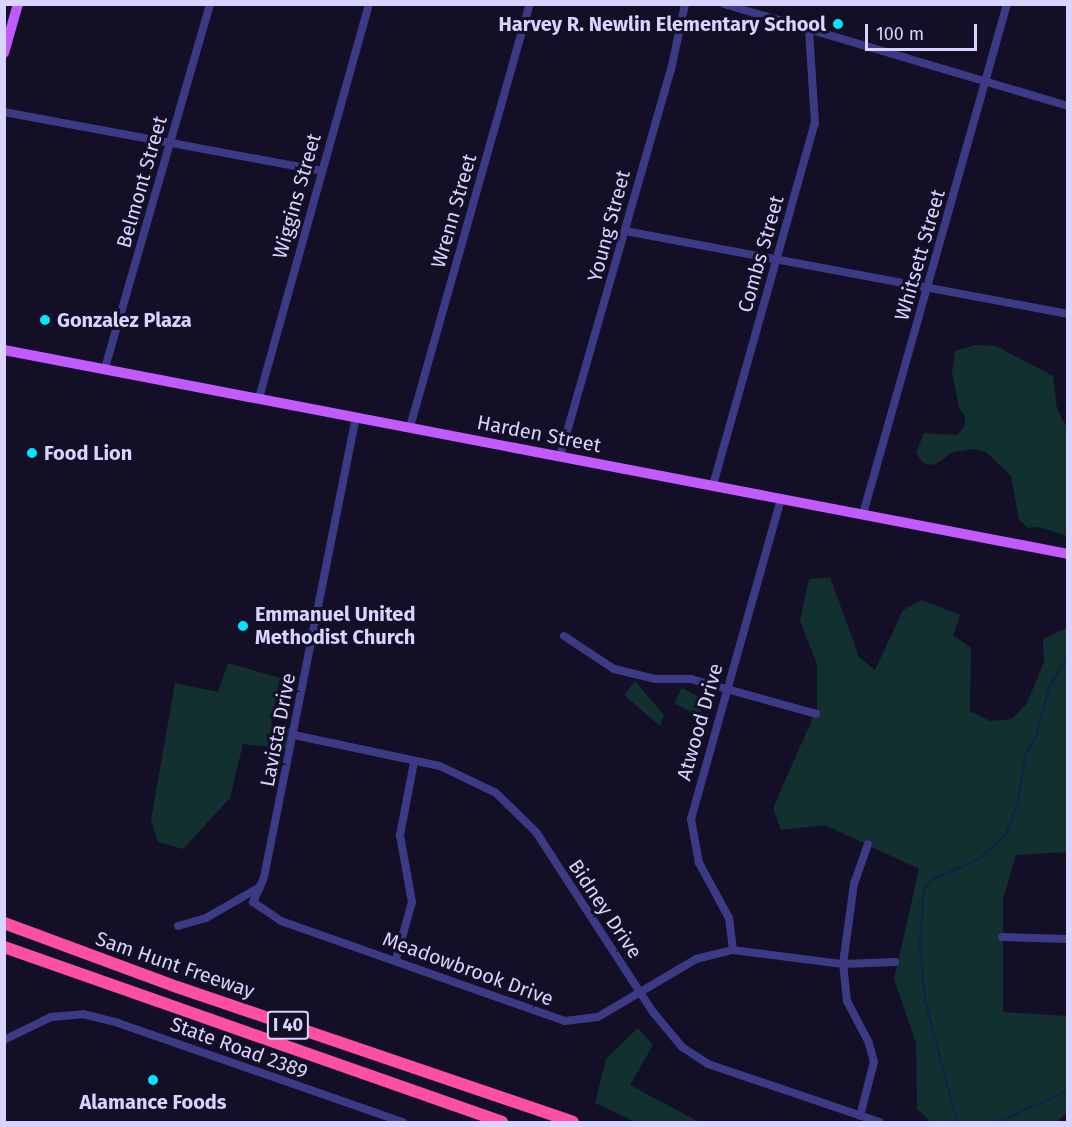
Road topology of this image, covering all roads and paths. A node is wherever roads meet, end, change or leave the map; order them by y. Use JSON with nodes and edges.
{"nodes":[{"id":1,"x":18,"y":4,"type":"edge"},
{"id":2,"x":210,"y":4,"type":"edge"},
{"id":3,"x":369,"y":4,"type":"edge"},
{"id":4,"x":530,"y":4,"type":"edge"},
{"id":5,"x":685,"y":4,"type":"edge"},
{"id":6,"x":724,"y":4,"type":"edge"},
{"id":7,"x":1007,"y":4,"type":"edge"},
{"id":8,"x":809,"y":29,"type":"junction"},
{"id":9,"x":4,"y":53,"type":"edge"},
{"id":10,"x":986,"y":81,"type":"junction"},
{"id":11,"x":1068,"y":106,"type":"edge"},
{"id":12,"x":4,"y":112,"type":"edge"},
{"id":13,"x":169,"y":143,"type":"junction"},
{"id":14,"x":321,"y":171,"type":"junction"},
{"id":15,"x":625,"y":231,"type":"junction"},
{"id":16,"x":777,"y":259,"type":"junction"},
{"id":17,"x":928,"y":287,"type":"junction"},
{"id":18,"x":1068,"y":314,"type":"edge"},
{"id":19,"x":4,"y":350,"type":"edge"},
{"id":20,"x":105,"y":368,"type":"junction"},
{"id":21,"x":259,"y":398,"type":"junction"},
{"id":22,"x":356,"y":418,"type":"junction"},
{"id":23,"x":410,"y":427,"type":"junction"},
{"id":24,"x":560,"y":456,"type":"junction"},
{"id":25,"x":713,"y":485,"type":"junction"},
{"id":26,"x":781,"y":499,"type":"junction"},
{"id":27,"x":863,"y":514,"type":"junction"},
{"id":28,"x":1068,"y":554,"type":"edge"},
{"id":29,"x":564,"y":636,"type":"dead end"},
{"id":30,"x":727,"y":688,"type":"junction"},
{"id":31,"x":816,"y":714,"type":"dead end"},
{"id":32,"x":294,"y":735,"type":"junction"},
{"id":33,"x":414,"y":762,"type":"junction"},
{"id":34,"x":868,"y":844,"type":"dead end"},
{"id":35,"x":260,"y":887,"type":"junction"},
{"id":36,"x":4,"y":923,"type":"edge"},
{"id":37,"x":178,"y":926,"type":"dead end"},
{"id":38,"x":1002,"y":937,"type":"dead end"},
{"id":39,"x":1068,"y":939,"type":"edge"},
{"id":40,"x":4,"y":947,"type":"edge"},
{"id":41,"x":733,"y":950,"type":"junction"},
{"id":42,"x":396,"y":959,"type":"junction"},
{"id":43,"x":895,"y":962,"type":"dead end"},
{"id":44,"x":843,"y":964,"type":"junction"},
{"id":45,"x":641,"y":991,"type":"junction"},
{"id":46,"x":4,"y":1040,"type":"edge"},
{"id":47,"x":860,"y":1116,"type":"junction"},
{"id":48,"x":403,"y":1122,"type":"edge"},
{"id":49,"x":502,"y":1122,"type":"edge"},
{"id":50,"x":573,"y":1122,"type":"edge"},
{"id":51,"x":879,"y":1122,"type":"edge"}],
"edges":[{"from":1,"to":9,"type":"main road"},
{"from":2,"to":13,"type":"street","name":"Belmont Street"},
{"from":3,"to":14,"type":"street","name":"Wiggins Street"},
{"from":4,"to":23,"type":"street","name":"Wrenn Street"},
{"from":5,"to":15,"type":"street","name":"Young Street"},
{"from":6,"to":8,"type":"street"},
{"from":7,"to":10,"type":"street","name":"Whitsett Street"},
{"from":8,"to":10,"type":"street"},
{"from":8,"to":16,"type":"street","name":"Combs Street"},
{"from":10,"to":11,"type":"street"},
{"from":10,"to":17,"type":"street","name":"Whitsett Street"},
{"from":12,"to":13,"type":"street"},
{"from":13,"to":14,"type":"street"},
{"from":13,"to":20,"type":"street","name":"Belmont Street"},
{"from":14,"to":21,"type":"street","name":"Wiggins Street"},
{"from":15,"to":16,"type":"street"},
{"from":15,"to":24,"type":"street","name":"Young Street"},
{"from":16,"to":17,"type":"street"},
{"from":16,"to":25,"type":"street","name":"Combs Street"},
{"from":17,"to":18,"type":"street"},
{"from":17,"to":27,"type":"street","name":"Whitsett Street"},
{"from":19,"to":20,"type":"main road","name":"Harden Street"},
{"from":20,"to":21,"type":"main road","name":"Harden Street"},
{"from":21,"to":22,"type":"main road","name":"Harden Street"},
{"from":22,"to":23,"type":"main road","name":"Harden Street"},
{"from":22,"to":32,"type":"street","name":"Lavista Drive"},
{"from":23,"to":24,"type":"main road","name":"Harden Street"},
{"from":24,"to":25,"type":"main road","name":"Harden Street"},
{"from":25,"to":26,"type":"main road","name":"Harden Street"},
{"from":26,"to":27,"type":"main road","name":"Harden Street"},
{"from":26,"to":30,"type":"street","name":"Atwood Drive"},
{"from":27,"to":28,"type":"main road","name":"Harden Street"},
{"from":29,"to":30,"type":"street"},
{"from":30,"to":31,"type":"street"},
{"from":30,"to":41,"type":"street","name":"Atwood Drive"},
{"from":32,"to":33,"type":"street","name":"Bidney Drive"},
{"from":32,"to":35,"type":"street","name":"Lavista Drive"},
{"from":33,"to":42,"type":"street"},
{"from":33,"to":45,"type":"street","name":"Bidney Drive"},
{"from":34,"to":44,"type":"street"},
{"from":35,"to":37,"type":"street"},
{"from":35,"to":42,"type":"street","name":"Meadowbrook Drive"},
{"from":36,"to":50,"type":"highway","name":"Sam Hunt Freeway","number":"I 40"},
{"from":38,"to":39,"type":"street"},
{"from":40,"to":49,"type":"highway","name":"Sam Hunt Freeway","number":"I 40"},
{"from":41,"to":44,"type":"street","name":"Meadowbrook Drive"},
{"from":41,"to":45,"type":"street","name":"Meadowbrook Drive"},
{"from":42,"to":45,"type":"street","name":"Meadowbrook Drive"},
{"from":43,"to":44,"type":"street","name":"Meadowbrook Drive"},
{"from":44,"to":47,"type":"street"},
{"from":45,"to":47,"type":"street","name":"Bidney Drive"},
{"from":46,"to":48,"type":"street","name":"State Road 2389"},
{"from":47,"to":51,"type":"street","name":"Bidney Drive"}]}
